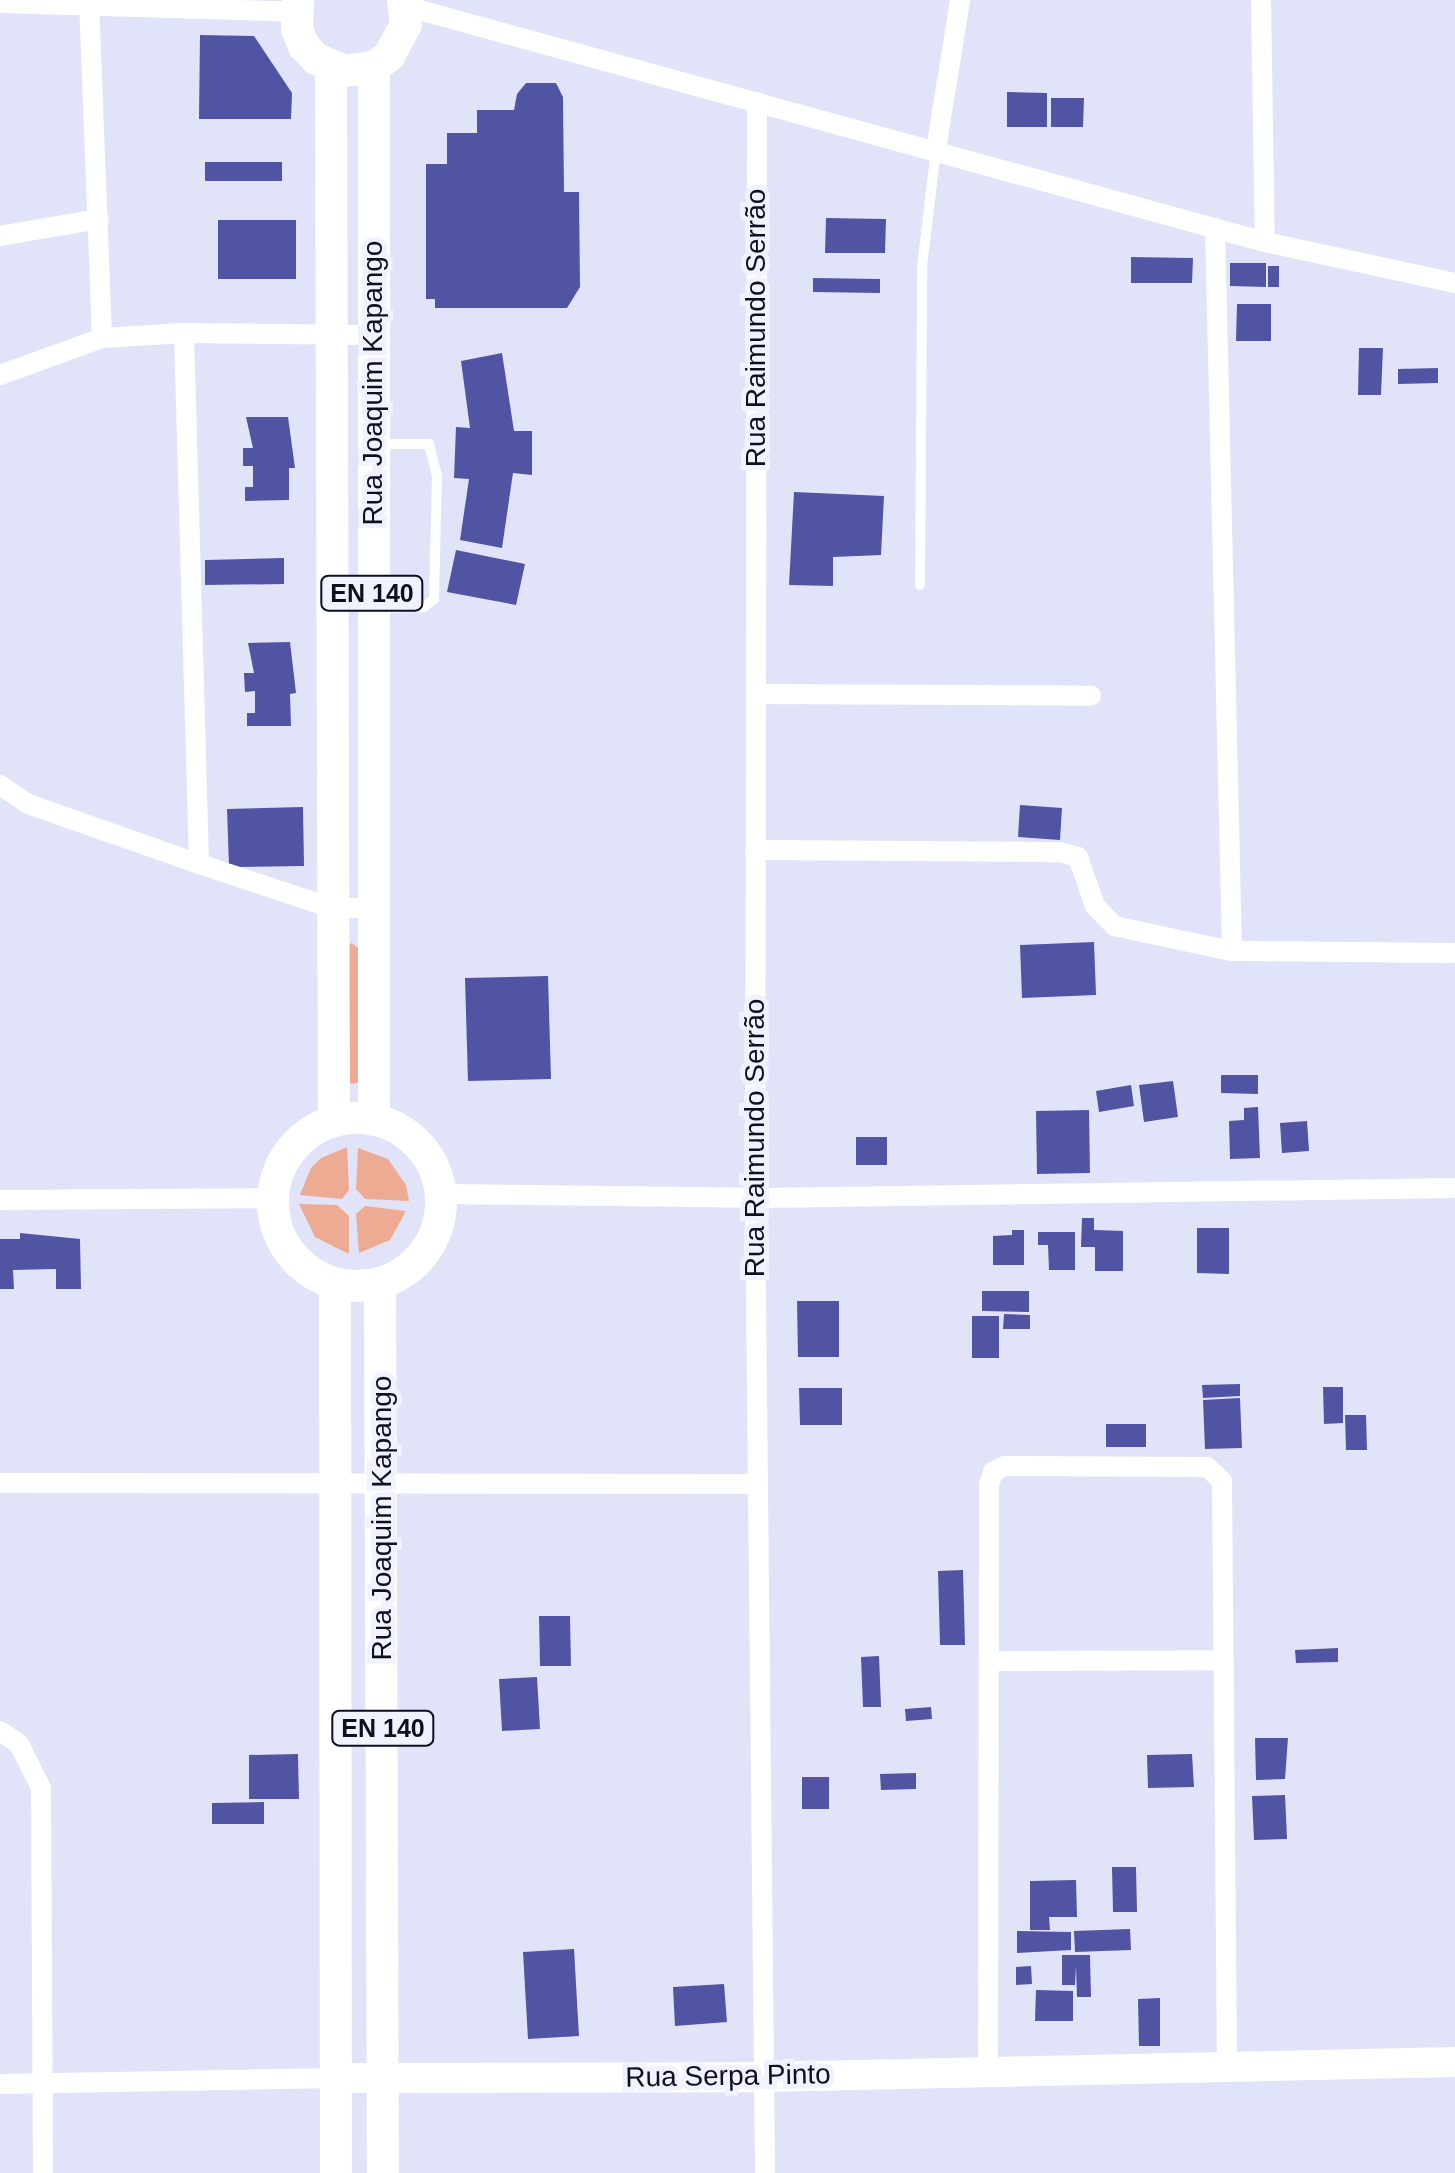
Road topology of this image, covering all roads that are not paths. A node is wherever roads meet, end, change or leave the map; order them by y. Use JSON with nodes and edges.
{"nodes":[{"id":1,"x":960,"y":0,"type":"edge"},
{"id":2,"x":1261,"y":0,"type":"edge"},
{"id":3,"x":89,"y":2,"type":"edge"},
{"id":4,"x":404,"y":3,"type":"edge"},
{"id":5,"x":2,"y":5,"type":"edge"},
{"id":6,"x":297,"y":6,"type":"edge"},
{"id":7,"x":374,"y":66,"type":"junction"},
{"id":8,"x":331,"y":68,"type":"junction"},
{"id":9,"x":757,"y":102,"type":"junction"},
{"id":10,"x":936,"y":149,"type":"junction"},
{"id":11,"x":99,"y":218,"type":"junction"},
{"id":12,"x":1215,"y":228,"type":"junction"},
{"id":13,"x":0,"y":236,"type":"edge"},
{"id":14,"x":1265,"y":242,"type":"junction"},
{"id":15,"x":1455,"y":284,"type":"edge"},
{"id":16,"x":184,"y":333,"type":"junction"},
{"id":17,"x":330,"y":334,"type":"junction"},
{"id":18,"x":374,"y":336,"type":"junction"},
{"id":19,"x":102,"y":338,"type":"junction"},
{"id":20,"x":0,"y":375,"type":"edge"},
{"id":21,"x":372,"y":444,"type":"junction"},
{"id":22,"x":920,"y":585,"type":"dead end"},
{"id":23,"x":372,"y":619,"type":"junction"},
{"id":24,"x":332,"y":629,"type":"junction"},
{"id":25,"x":756,"y":694,"type":"junction"},
{"id":26,"x":1091,"y":696,"type":"dead end"},
{"id":27,"x":0,"y":785,"type":"edge"},
{"id":28,"x":754,"y":850,"type":"junction"},
{"id":29,"x":199,"y":864,"type":"junction"},
{"id":30,"x":332,"y":908,"type":"junction"},
{"id":31,"x":374,"y":908,"type":"junction"},
{"id":32,"x":1232,"y":951,"type":"junction"},
{"id":33,"x":1455,"y":953,"type":"edge"},
{"id":34,"x":374,"y":1120,"type":"junction"},
{"id":35,"x":334,"y":1121,"type":"junction"},
{"id":36,"x":1455,"y":1188,"type":"edge"},
{"id":37,"x":442,"y":1194,"type":"junction"},
{"id":38,"x":272,"y":1198,"type":"junction"},
{"id":39,"x":755,"y":1198,"type":"junction"},
{"id":40,"x":0,"y":1200,"type":"edge"},
{"id":41,"x":335,"y":1284,"type":"junction"},
{"id":42,"x":380,"y":1284,"type":"junction"},
{"id":43,"x":0,"y":1482,"type":"edge"},
{"id":44,"x":334,"y":1482,"type":"junction"},
{"id":45,"x":382,"y":1482,"type":"junction"},
{"id":46,"x":758,"y":1484,"type":"junction"},
{"id":47,"x":1221,"y":1660,"type":"junction"},
{"id":48,"x":990,"y":1661,"type":"junction"},
{"id":49,"x":0,"y":1731,"type":"edge"},
{"id":50,"x":335,"y":1774,"type":"junction"},
{"id":51,"x":384,"y":1774,"type":"junction"},
{"id":52,"x":1455,"y":2062,"type":"edge"},
{"id":53,"x":1227,"y":2063,"type":"junction"},
{"id":54,"x":988,"y":2069,"type":"junction"},
{"id":55,"x":764,"y":2077,"type":"junction"},
{"id":56,"x":337,"y":2078,"type":"junction"},
{"id":57,"x":382,"y":2078,"type":"junction"},
{"id":58,"x":42,"y":2083,"type":"junction"},
{"id":59,"x":0,"y":2084,"type":"edge"},
{"id":60,"x":43,"y":2173,"type":"edge"},
{"id":61,"x":336,"y":2173,"type":"edge"},
{"id":62,"x":382,"y":2173,"type":"edge"},
{"id":63,"x":765,"y":2173,"type":"edge"}],
"edges":[{"from":1,"to":10,"type":"street"},
{"from":2,"to":14,"type":"street"},
{"from":3,"to":5,"type":"street"},
{"from":3,"to":6,"type":"street"},
{"from":3,"to":11,"type":"street"},
{"from":4,"to":7,"type":"main road"},
{"from":4,"to":9,"type":"street"},
{"from":6,"to":8,"type":"main road"},
{"from":7,"to":8,"type":"main road"},
{"from":7,"to":18,"type":"main road","name":"Rua Joaquim Kapango","number":"EN 140"},
{"from":8,"to":17,"type":"main road","name":"Rua Joaquim Kapango","number":"EN 140"},
{"from":9,"to":10,"type":"street"},
{"from":9,"to":25,"type":"street","name":"Rua Raimundo Serrão"},
{"from":10,"to":12,"type":"street"},
{"from":10,"to":22,"type":"lane"},
{"from":11,"to":13,"type":"street"},
{"from":11,"to":19,"type":"street"},
{"from":12,"to":14,"type":"street"},
{"from":12,"to":32,"type":"street"},
{"from":14,"to":15,"type":"street"},
{"from":16,"to":17,"type":"street"},
{"from":16,"to":19,"type":"street"},
{"from":16,"to":29,"type":"street"},
{"from":17,"to":18,"type":"street"},
{"from":17,"to":24,"type":"main road","name":"Rua Joaquim Kapango","number":"EN 140"},
{"from":18,"to":21,"type":"main road","name":"Rua Joaquim Kapango","number":"EN 140"},
{"from":19,"to":20,"type":"street"},
{"from":21,"to":23,"type":"main road","name":"Rua Joaquim Kapango","number":"EN 140"},
{"from":21,"to":23,"type":"lane"},
{"from":23,"to":24,"type":"main road"},
{"from":23,"to":31,"type":"main road","name":"Rua Joaquim Kapango","number":"EN 140"},
{"from":24,"to":30,"type":"main road","name":"Rua Joaquim Kapango","number":"EN 140"},
{"from":25,"to":26,"type":"street"},
{"from":25,"to":28,"type":"street","name":"Rua Raimundo Serrão"},
{"from":27,"to":29,"type":"street"},
{"from":28,"to":32,"type":"street"},
{"from":28,"to":39,"type":"street","name":"Rua Raimundo Serrão"},
{"from":29,"to":30,"type":"street"},
{"from":30,"to":31,"type":"street"},
{"from":30,"to":35,"type":"main road","name":"Rua Joaquim Kapango","number":"EN 140"},
{"from":31,"to":34,"type":"main road","name":"Rua Joaquim Kapango","number":"EN 140"},
{"from":32,"to":33,"type":"street"},
{"from":34,"to":35,"type":"main road"},
{"from":34,"to":37,"type":"main road"},
{"from":35,"to":38,"type":"main road"},
{"from":36,"to":39,"type":"street"},
{"from":37,"to":39,"type":"street"},
{"from":37,"to":42,"type":"main road"},
{"from":38,"to":40,"type":"street"},
{"from":38,"to":41,"type":"main road"},
{"from":39,"to":46,"type":"street","name":"Rua Raimundo Serrão"},
{"from":41,"to":42,"type":"main road"},
{"from":41,"to":44,"type":"main road","name":"Rua Joaquim Kapango","number":"EN 140"},
{"from":42,"to":45,"type":"main road","name":"Rua Joaquim Kapango","number":"EN 140"},
{"from":43,"to":44,"type":"street"},
{"from":44,"to":45,"type":"street"},
{"from":44,"to":50,"type":"main road","name":"Rua Joaquim Kapango","number":"EN 140"},
{"from":45,"to":46,"type":"street"},
{"from":45,"to":51,"type":"main road","name":"Rua Joaquim Kapango","number":"EN 140"},
{"from":46,"to":55,"type":"street","name":"Rua Raimundo Serrão"},
{"from":47,"to":48,"type":"street"},
{"from":47,"to":48,"type":"street"},
{"from":47,"to":53,"type":"street"},
{"from":48,"to":54,"type":"street"},
{"from":49,"to":58,"type":"street"},
{"from":50,"to":51,"type":"main road"},
{"from":50,"to":56,"type":"main road","name":"Rua Joaquim Kapango","number":"EN 140"},
{"from":51,"to":57,"type":"main road","name":"Rua Joaquim Kapango","number":"EN 140"},
{"from":52,"to":53,"type":"street","name":"Rua Serpa Pinto"},
{"from":53,"to":54,"type":"street","name":"Rua Serpa Pinto"},
{"from":54,"to":55,"type":"street","name":"Rua Serpa Pinto"},
{"from":55,"to":57,"type":"street","name":"Rua Serpa Pinto"},
{"from":55,"to":63,"type":"street","name":"Rua Raimundo Serrão"},
{"from":56,"to":57,"type":"street","name":"Rua Serpa Pinto"},
{"from":56,"to":58,"type":"street","name":"Rua Serpa Pinto"},
{"from":56,"to":61,"type":"main road","name":"Rua Joaquim Kapango","number":"EN 140"},
{"from":57,"to":62,"type":"main road","name":"Rua Joaquim Kapango","number":"EN 140"},
{"from":58,"to":59,"type":"street","name":"Rua Serpa Pinto"},
{"from":58,"to":60,"type":"street"}]}
